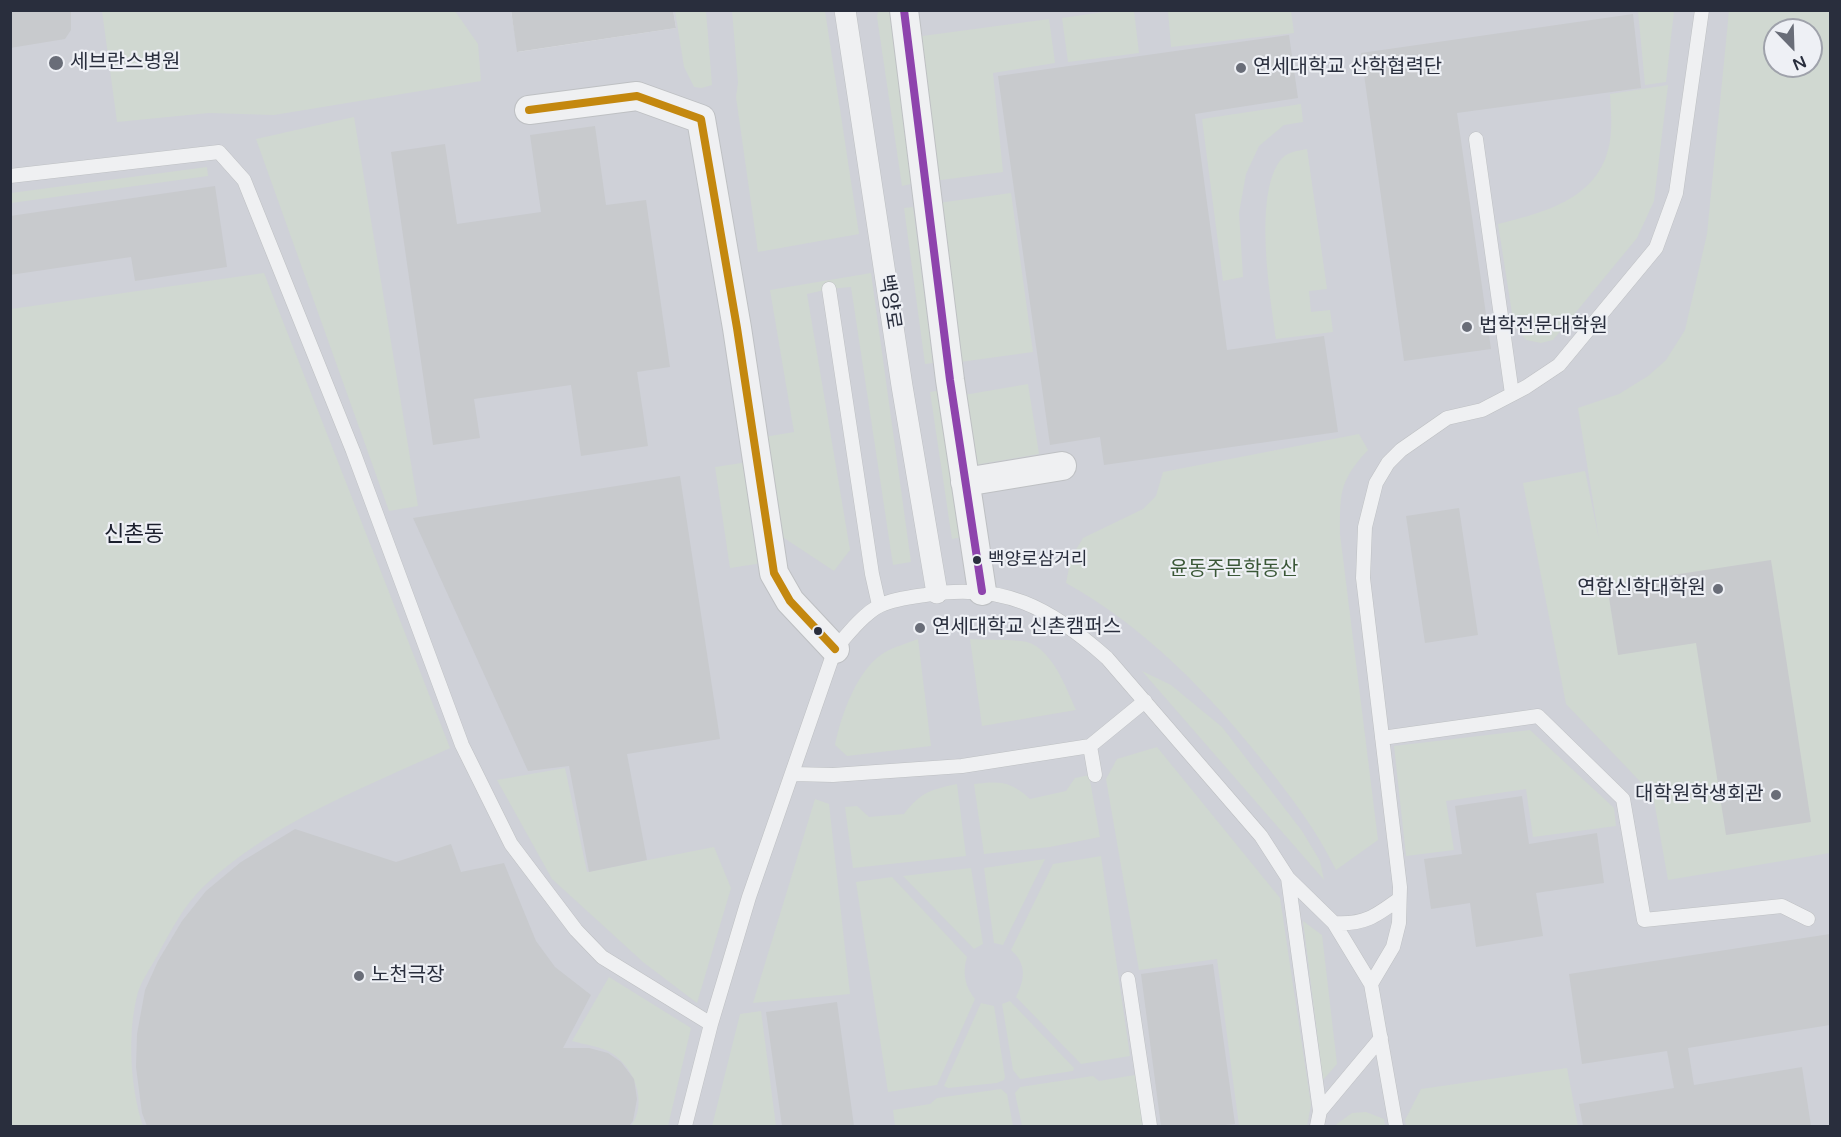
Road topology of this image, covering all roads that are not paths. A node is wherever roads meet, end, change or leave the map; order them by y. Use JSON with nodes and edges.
{"nodes":[{"id":1,"x":845,"y":10,"type":"edge"},
{"id":2,"x":904,"y":10,"type":"edge"},
{"id":3,"x":1702,"y":10,"type":"edge"},
{"id":4,"x":529,"y":110,"type":"dead end"},
{"id":5,"x":1476,"y":139,"type":"dead end"},
{"id":6,"x":10,"y":176,"type":"edge"},
{"id":7,"x":829,"y":289,"type":"dead end"},
{"id":8,"x":1512,"y":394,"type":"junction"},
{"id":9,"x":1062,"y":466,"type":"dead end"},
{"id":10,"x":965,"y":482,"type":"junction"},
{"id":11,"x":982,"y":591,"type":"junction"},
{"id":12,"x":937,"y":593,"type":"junction"},
{"id":13,"x":879,"y":605,"type":"junction"},
{"id":14,"x":835,"y":649,"type":"junction"},
{"id":15,"x":1145,"y":701,"type":"junction"},
{"id":16,"x":1382,"y":738,"type":"junction"},
{"id":17,"x":1090,"y":746,"type":"junction"},
{"id":18,"x":793,"y":774,"type":"junction"},
{"id":19,"x":1095,"y":775,"type":"dead end"},
{"id":20,"x":1288,"y":878,"type":"junction"},
{"id":21,"x":1399,"y":899,"type":"junction"},
{"id":22,"x":1808,"y":919,"type":"dead end"},
{"id":23,"x":1334,"y":923,"type":"junction"},
{"id":24,"x":1128,"y":979,"type":"dead end"},
{"id":25,"x":1371,"y":984,"type":"junction"},
{"id":26,"x":711,"y":1024,"type":"junction"},
{"id":27,"x":1381,"y":1038,"type":"junction"},
{"id":28,"x":1320,"y":1111,"type":"junction"},
{"id":29,"x":685,"y":1126,"type":"edge"},
{"id":30,"x":1150,"y":1126,"type":"edge"},
{"id":31,"x":1317,"y":1126,"type":"edge"},
{"id":32,"x":1396,"y":1126,"type":"edge"}],
"edges":[{"from":1,"to":12,"type":"street","name":"백양로"},
{"from":2,"to":10,"type":"street"},
{"from":3,"to":8,"type":"lane"},
{"from":4,"to":14,"type":"street"},
{"from":5,"to":8,"type":"lane"},
{"from":6,"to":26,"type":"lane"},
{"from":7,"to":13,"type":"lane"},
{"from":8,"to":16,"type":"lane"},
{"from":9,"to":10,"type":"street"},
{"from":10,"to":11,"type":"street"},
{"from":11,"to":12,"type":"lane"},
{"from":11,"to":15,"type":"lane"},
{"from":12,"to":13,"type":"lane"},
{"from":13,"to":14,"type":"lane"},
{"from":14,"to":18,"type":"lane"},
{"from":15,"to":17,"type":"lane"},
{"from":15,"to":20,"type":"lane"},
{"from":16,"to":21,"type":"lane"},
{"from":16,"to":22,"type":"lane"},
{"from":17,"to":18,"type":"lane"},
{"from":17,"to":19,"type":"lane"},
{"from":18,"to":26,"type":"lane"},
{"from":20,"to":23,"type":"lane"},
{"from":20,"to":28,"type":"lane"},
{"from":21,"to":23,"type":"lane"},
{"from":21,"to":25,"type":"lane"},
{"from":23,"to":25,"type":"lane"},
{"from":24,"to":30,"type":"lane"},
{"from":25,"to":27,"type":"lane"},
{"from":26,"to":29,"type":"lane"},
{"from":27,"to":28,"type":"lane"},
{"from":27,"to":32,"type":"lane"},
{"from":28,"to":31,"type":"lane"}]}
